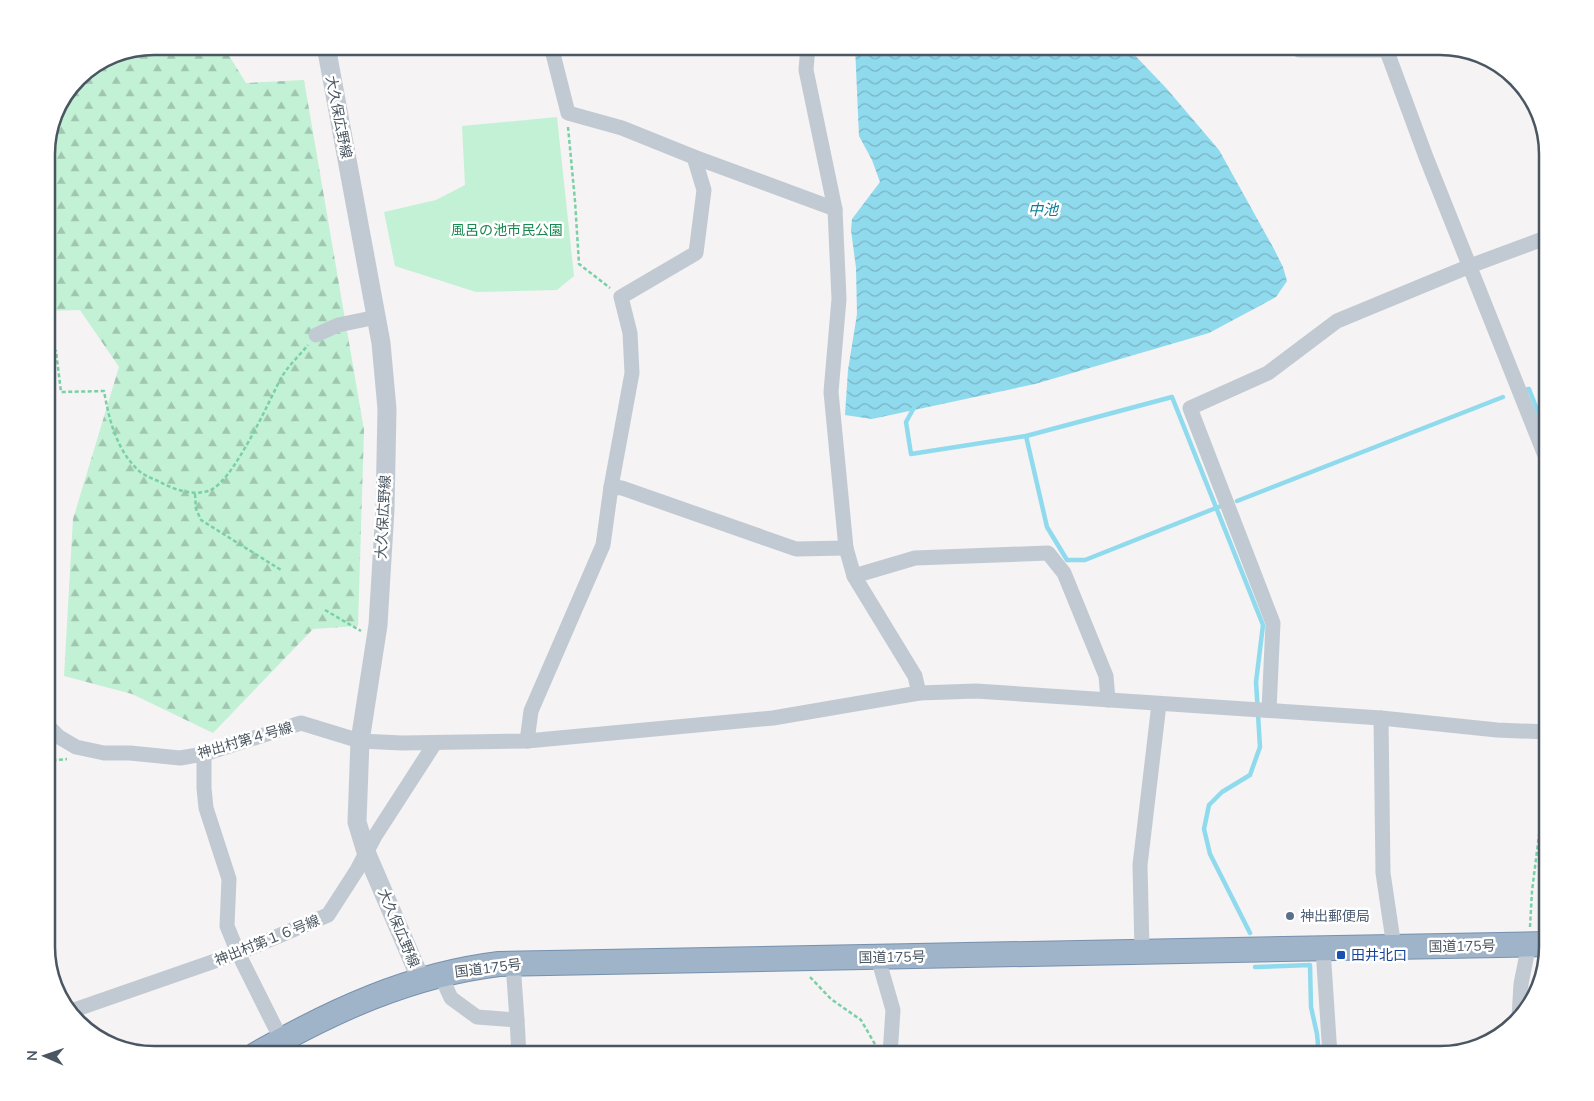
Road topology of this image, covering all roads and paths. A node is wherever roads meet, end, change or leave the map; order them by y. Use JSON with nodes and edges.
{"nodes":[{"id":1,"x":328,"y":55,"type":"edge"},
{"id":2,"x":553,"y":55,"type":"edge"},
{"id":3,"x":807,"y":55,"type":"edge"},
{"id":4,"x":1388,"y":55,"type":"edge"},
{"id":5,"x":568,"y":114,"type":"junction"},
{"id":6,"x":694,"y":157,"type":"junction"},
{"id":7,"x":835,"y":209,"type":"junction"},
{"id":8,"x":1539,"y":240,"type":"edge"},
{"id":9,"x":1470,"y":266,"type":"junction"},
{"id":10,"x":621,"y":297,"type":"junction"},
{"id":11,"x":377,"y":317,"type":"junction"},
{"id":12,"x":316,"y":335,"type":"joint"},
{"id":13,"x":55,"y":351,"type":"edge"},
{"id":14,"x":1539,"y":440,"type":"edge"},
{"id":15,"x":611,"y":487,"type":"junction"},
{"id":16,"x":195,"y":493,"type":"junction"},
{"id":17,"x":846,"y":548,"type":"junction"},
{"id":18,"x":281,"y":570,"type":"dead end"},
{"id":19,"x":854,"y":576,"type":"junction"},
{"id":20,"x":325,"y":610,"type":"dead end"},
{"id":21,"x":375,"y":639,"type":"junction"},
{"id":22,"x":919,"y":693,"type":"junction"},
{"id":23,"x":1108,"y":700,"type":"junction"},
{"id":24,"x":1159,"y":704,"type":"junction"},
{"id":25,"x":1269,"y":710,"type":"junction"},
{"id":26,"x":1381,"y":718,"type":"junction"},
{"id":27,"x":1539,"y":732,"type":"edge"},
{"id":28,"x":55,"y":733,"type":"edge"},
{"id":29,"x":360,"y":741,"type":"junction"},
{"id":30,"x":527,"y":741,"type":"junction"},
{"id":31,"x":435,"y":742,"type":"junction"},
{"id":32,"x":204,"y":754,"type":"junction"},
{"id":33,"x":1539,"y":835,"type":"edge"},
{"id":34,"x":366,"y":852,"type":"junction"},
{"id":35,"x":1538,"y":944,"type":"edge"},
{"id":36,"x":1394,"y":947,"type":"junction"},
{"id":37,"x":1323,"y":949,"type":"junction"},
{"id":38,"x":1142,"y":951,"type":"junction"},
{"id":39,"x":238,"y":953,"type":"junction"},
{"id":40,"x":878,"y":958,"type":"junction"},
{"id":41,"x":805,"y":959,"type":"junction"},
{"id":42,"x":513,"y":964,"type":"junction"},
{"id":43,"x":431,"y":977,"type":"junction"},
{"id":44,"x":1520,"y":1005,"type":"edge"},
{"id":45,"x":77,"y":1009,"type":"edge"},
{"id":46,"x":517,"y":1020,"type":"junction"},
{"id":47,"x":284,"y":1046,"type":"edge"},
{"id":48,"x":286,"y":1046,"type":"edge"},
{"id":49,"x":518,"y":1046,"type":"edge"},
{"id":50,"x":880,"y":1046,"type":"edge"},
{"id":51,"x":885,"y":1046,"type":"edge"},
{"id":52,"x":1329,"y":1046,"type":"edge"}],
"edges":[{"from":1,"to":11,"type":"street","name":"大久保広野線"},
{"from":2,"to":5,"type":"street"},
{"from":3,"to":7,"type":"street"},
{"from":4,"to":9,"type":"street"},
{"from":5,"to":6,"type":"street"},
{"from":5,"to":10,"type":"path"},
{"from":6,"to":7,"type":"street"},
{"from":6,"to":10,"type":"street"},
{"from":7,"to":17,"type":"street"},
{"from":8,"to":9,"type":"street"},
{"from":9,"to":14,"type":"street"},
{"from":9,"to":25,"type":"street"},
{"from":10,"to":15,"type":"street"},
{"from":11,"to":12,"type":"street"},
{"from":11,"to":21,"type":"street","name":"大久保広野線"},
{"from":12,"to":16,"type":"path"},
{"from":13,"to":16,"type":"path"},
{"from":15,"to":17,"type":"street"},
{"from":15,"to":30,"type":"street"},
{"from":16,"to":18,"type":"path"},
{"from":17,"to":19,"type":"street"},
{"from":19,"to":22,"type":"street"},
{"from":19,"to":23,"type":"street"},
{"from":20,"to":21,"type":"path"},
{"from":21,"to":29,"type":"street","name":"大久保広野線"},
{"from":22,"to":23,"type":"street","name":"神出村第４号線"},
{"from":22,"to":30,"type":"street","name":"神出村第４号線"},
{"from":23,"to":24,"type":"street","name":"神出村第４号線"},
{"from":24,"to":25,"type":"street","name":"神出村第４号線"},
{"from":24,"to":38,"type":"street"},
{"from":25,"to":26,"type":"street","name":"神出村第４号線"},
{"from":26,"to":27,"type":"street","name":"神出村第４号線"},
{"from":26,"to":36,"type":"street"},
{"from":28,"to":32,"type":"street","name":"神出村第４号線"},
{"from":29,"to":31,"type":"street","name":"神出村第４号線"},
{"from":29,"to":32,"type":"street","name":"神出村第４号線"},
{"from":29,"to":34,"type":"street","name":"大久保広野線"},
{"from":30,"to":31,"type":"street","name":"神出村第４号線"},
{"from":31,"to":34,"type":"street","name":"神出村第１６号線"},
{"from":32,"to":39,"type":"street"},
{"from":33,"to":35,"type":"path"},
{"from":34,"to":39,"type":"street","name":"神出村第１６号線"},
{"from":34,"to":43,"type":"street","name":"大久保広野線"},
{"from":35,"to":36,"type":"highway","name":"国道175号"},
{"from":35,"to":44,"type":"street"},
{"from":36,"to":37,"type":"highway","name":"国道175号"},
{"from":37,"to":38,"type":"highway","name":"国道175号"},
{"from":37,"to":52,"type":"street"},
{"from":38,"to":40,"type":"highway","name":"国道175号"},
{"from":39,"to":45,"type":"street","name":"神出村第１６号線"},
{"from":39,"to":47,"type":"street"},
{"from":40,"to":41,"type":"highway","name":"国道175号"},
{"from":40,"to":51,"type":"street"},
{"from":41,"to":42,"type":"highway","name":"国道175号"},
{"from":41,"to":50,"type":"path"},
{"from":42,"to":43,"type":"highway","name":"国道175号"},
{"from":42,"to":46,"type":"street"},
{"from":43,"to":46,"type":"street"},
{"from":43,"to":48,"type":"highway","name":"国道175号"},
{"from":46,"to":49,"type":"street"}]}
